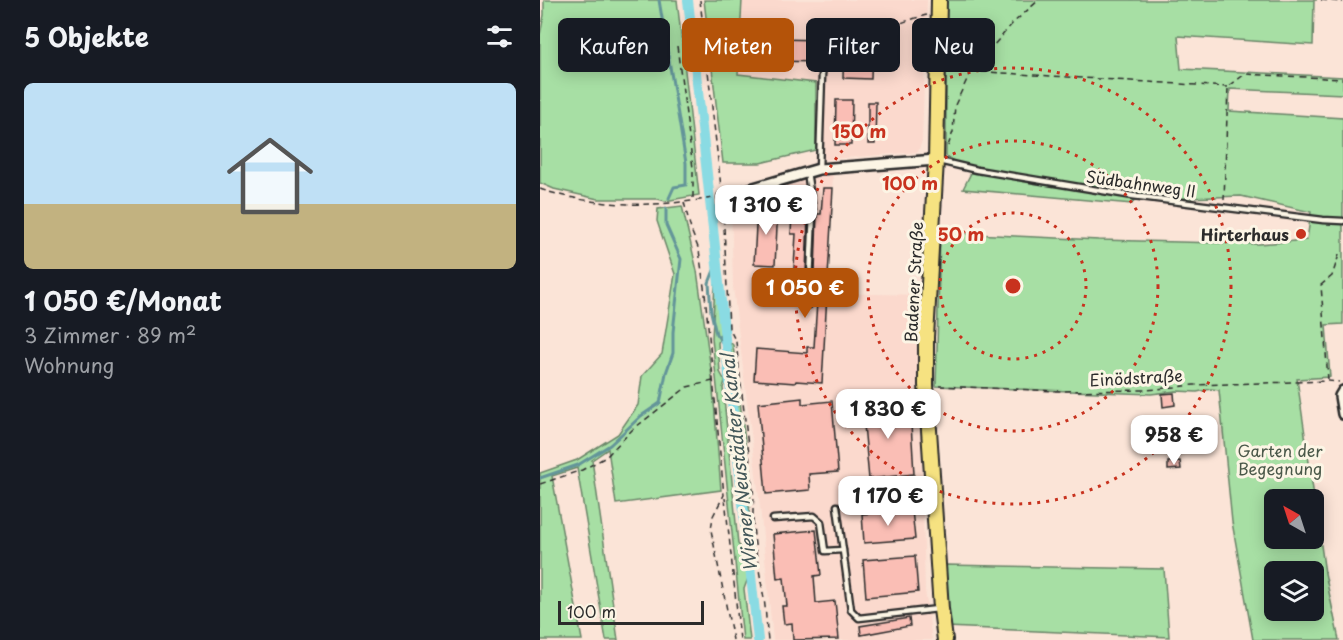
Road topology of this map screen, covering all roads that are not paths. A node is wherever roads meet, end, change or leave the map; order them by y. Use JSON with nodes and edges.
{"nodes":[{"id":1,"x":939,"y":6,"type":"edge"},
{"id":2,"x":822,"y":72,"type":"edge"},
{"id":3,"x":936,"y":160,"type":"junction"},
{"id":4,"x":819,"y":169,"type":"junction"},
{"id":5,"x":807,"y":172,"type":"junction"},
{"id":6,"x":723,"y":197,"type":"road end"},
{"id":7,"x":1343,"y":220,"type":"edge"},
{"id":8,"x":809,"y":305,"type":"dead end"},
{"id":9,"x":1343,"y":389,"type":"edge"},
{"id":10,"x":1343,"y":414,"type":"edge"},
{"id":11,"x":837,"y":506,"type":"dead end"},
{"id":12,"x":773,"y":519,"type":"dead end"},
{"id":13,"x":843,"y":550,"type":"junction"},
{"id":14,"x":941,"y":609,"type":"junction"},
{"id":15,"x":945,"y":640,"type":"edge"}],
"edges":[{"from":1,"to":3,"type":"main road","name":"Badener Straße"},
{"from":2,"to":4,"type":"lane"},
{"from":3,"to":4,"type":"street"},
{"from":3,"to":7,"type":"lane","name":"Südbahnweg II"},
{"from":3,"to":14,"type":"main road","name":"Badener Straße"},
{"from":4,"to":5,"type":"street"},
{"from":5,"to":6,"type":"street"},
{"from":5,"to":8,"type":"lane"},
{"from":9,"to":10,"type":"street"},
{"from":11,"to":13,"type":"lane"},
{"from":12,"to":13,"type":"lane"},
{"from":13,"to":14,"type":"lane"},
{"from":14,"to":15,"type":"main road","name":"Badener Straße"}]}
